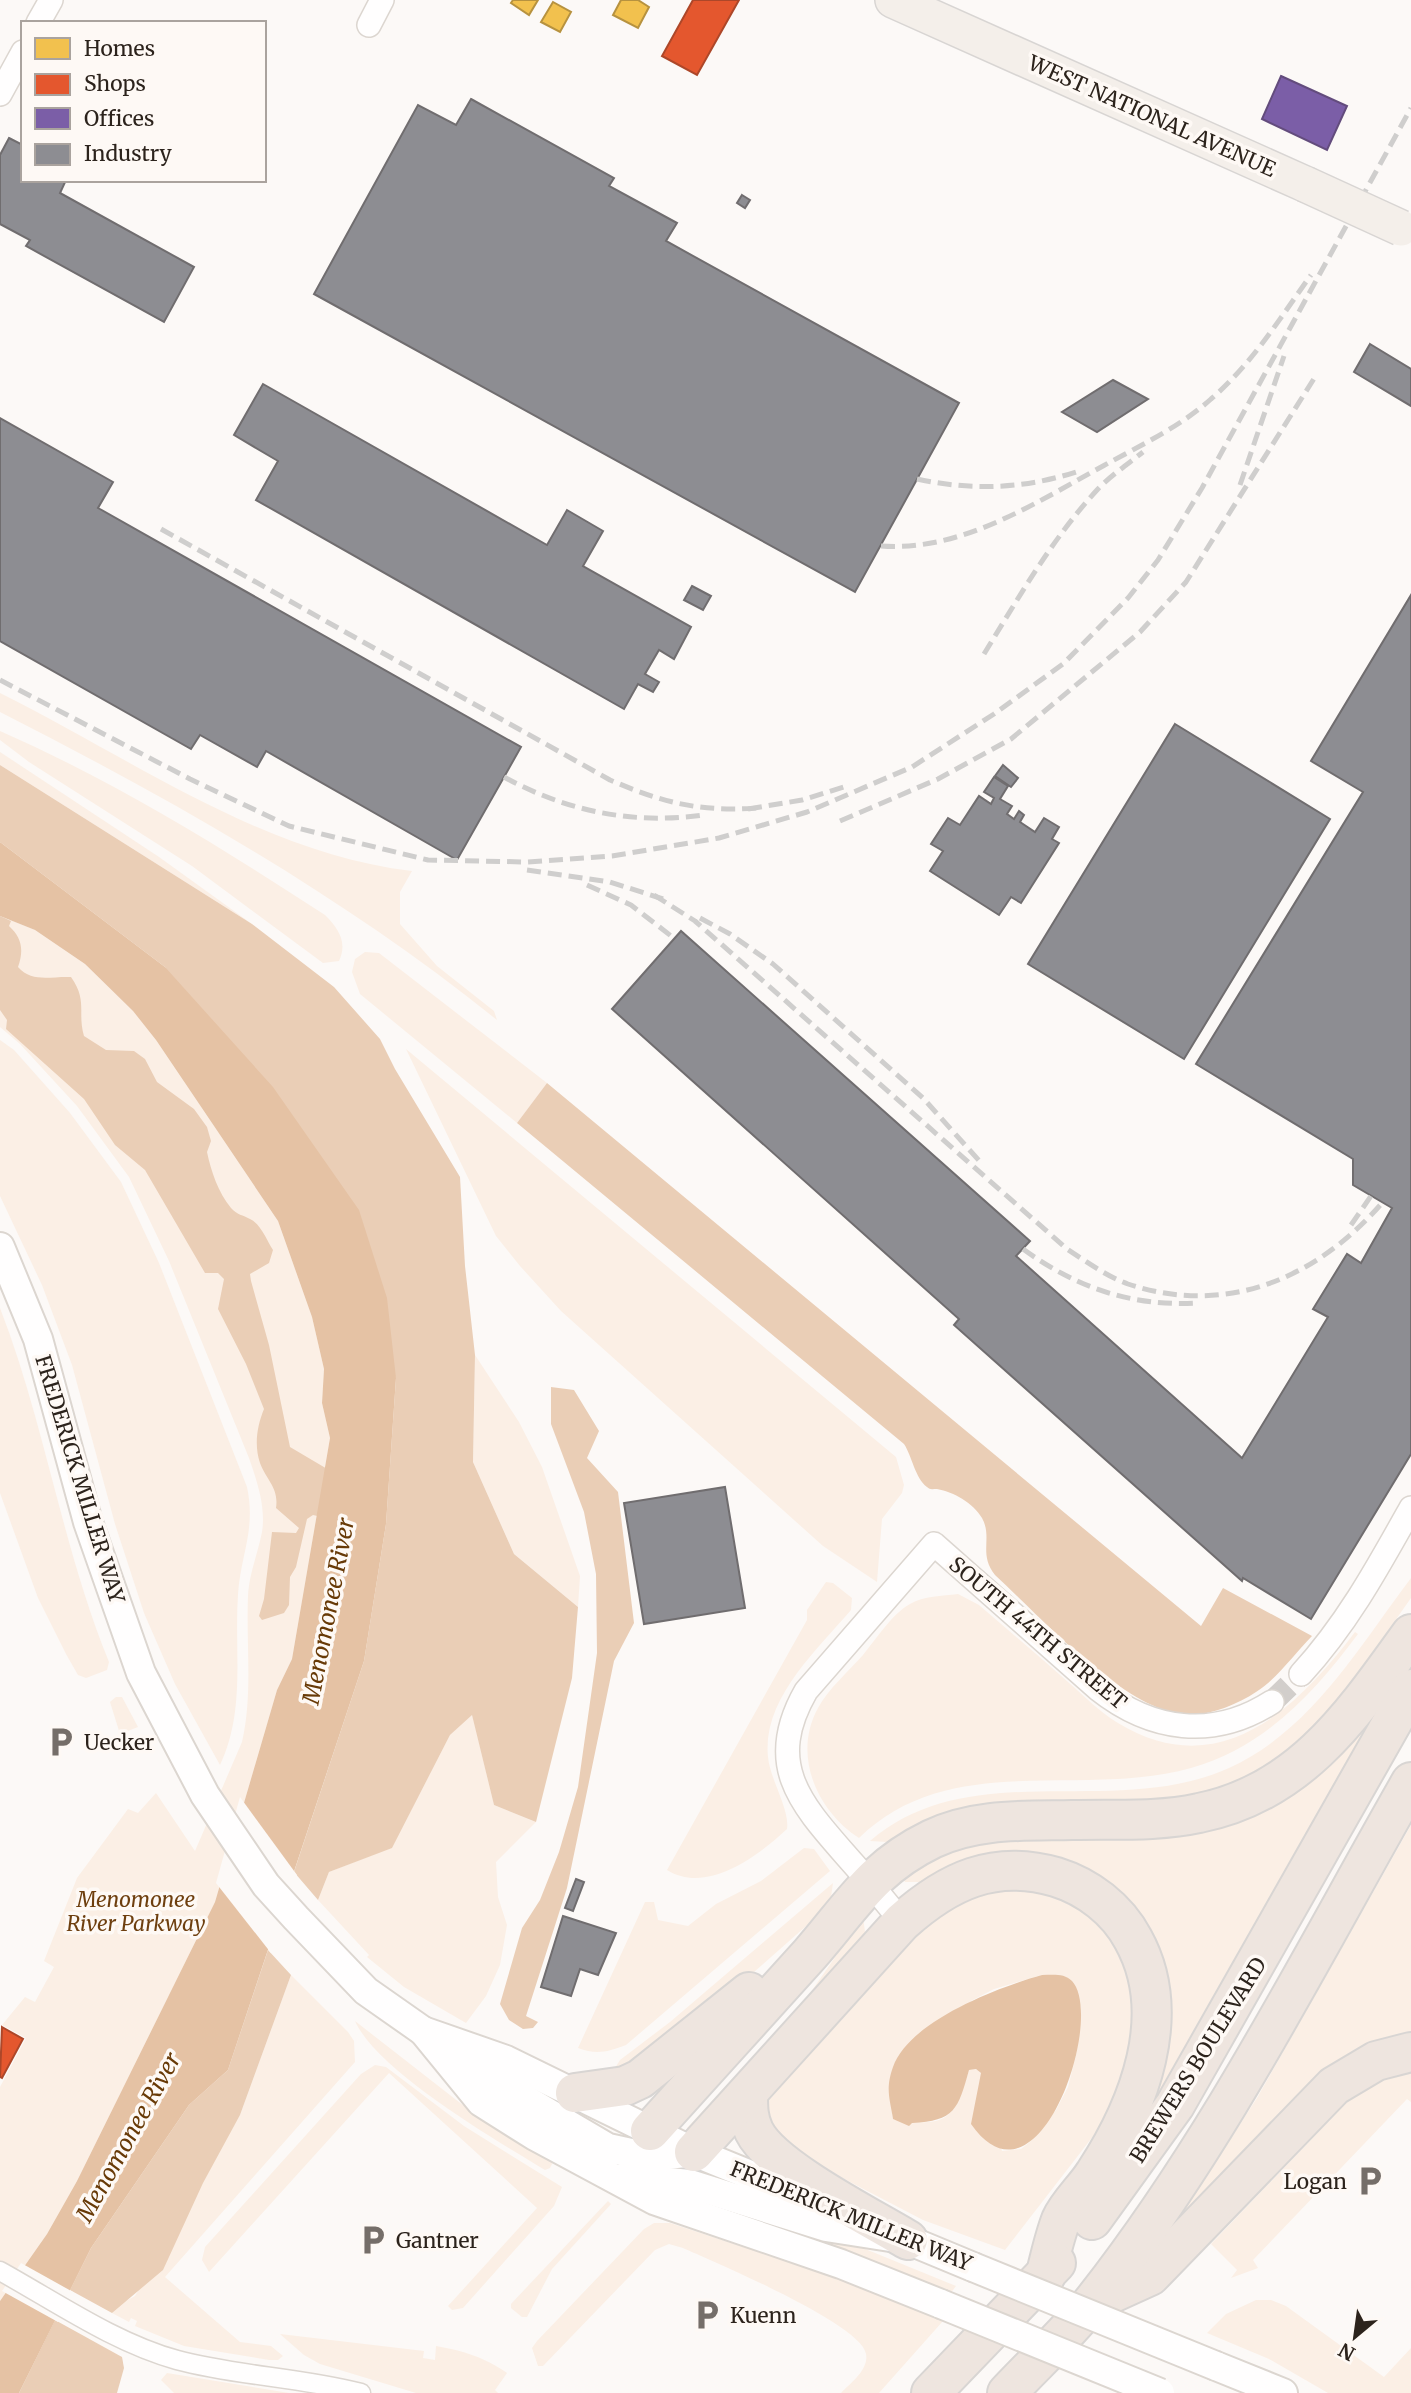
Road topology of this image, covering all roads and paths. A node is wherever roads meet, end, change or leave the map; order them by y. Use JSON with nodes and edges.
{"nodes":[{"id":1,"x":51,"y":0,"type":"edge"},
{"id":2,"x":382,"y":0,"type":"edge"},
{"id":3,"x":893,"y":0,"type":"edge"},
{"id":4,"x":39,"y":21,"type":"edge"},
{"id":5,"x":369,"y":25,"type":"dead end"},
{"id":6,"x":21,"y":56,"type":"edge"},
{"id":7,"x":0,"y":94,"type":"edge"},
{"id":8,"x":1406,"y":231,"type":"edge"},
{"id":9,"x":0,"y":1247,"type":"edge"},
{"id":10,"x":1411,"y":1508,"type":"edge"},
{"id":11,"x":1411,"y":1634,"type":"edge"},
{"id":12,"x":1301,"y":1674,"type":"tunnel mouth"},
{"id":13,"x":1411,"y":1689,"type":"edge"},
{"id":14,"x":1272,"y":1702,"type":"tunnel mouth"},
{"id":15,"x":1411,"y":1782,"type":"edge"},
{"id":16,"x":869,"y":1882,"type":"junction"},
{"id":17,"x":902,"y":1922,"type":"junction"},
{"id":18,"x":812,"y":1951,"type":"junction"},
{"id":19,"x":423,"y":2031,"type":"junction"},
{"id":20,"x":1411,"y":2052,"type":"edge"},
{"id":21,"x":575,"y":2093,"type":"junction"},
{"id":22,"x":748,"y":2094,"type":"junction"},
{"id":23,"x":638,"y":2143,"type":"junction"},
{"id":24,"x":694,"y":2152,"type":"junction"},
{"id":25,"x":606,"y":2177,"type":"junction"},
{"id":26,"x":661,"y":2191,"type":"junction"},
{"id":27,"x":908,"y":2240,"type":"junction"},
{"id":28,"x":0,"y":2271,"type":"edge"},
{"id":29,"x":1045,"y":2277,"type":"junction"},
{"id":30,"x":1093,"y":2302,"type":"junction"},
{"id":31,"x":361,"y":2393,"type":"edge"},
{"id":32,"x":931,"y":2393,"type":"edge"},
{"id":33,"x":1007,"y":2393,"type":"edge"},
{"id":34,"x":1160,"y":2393,"type":"edge"},
{"id":35,"x":1283,"y":2393,"type":"edge"}],
"edges":[{"from":1,"to":4,"type":"street"},
{"from":2,"to":5,"type":"street"},
{"from":3,"to":8,"type":"main road","name":"WEST NATIONAL AVENUE","bridge":true},
{"from":6,"to":7,"type":"street"},
{"from":9,"to":19,"type":"street","name":"FREDERICK MILLER WAY"},
{"from":10,"to":12,"type":"street"},
{"from":11,"to":16,"type":"highway"},
{"from":13,"to":29,"type":"highway","name":"BREWERS BOULEVARD"},
{"from":14,"to":16,"type":"street","name":"SOUTH 44TH STREET"},
{"from":15,"to":30,"type":"highway","name":"BREWERS BOULEVARD"},
{"from":16,"to":17,"type":"street","name":"SOUTH 44TH STREET"},
{"from":16,"to":18,"type":"highway"},
{"from":17,"to":22,"type":"highway"},
{"from":17,"to":29,"type":"highway"},
{"from":18,"to":21,"type":"highway"},
{"from":18,"to":23,"type":"highway"},
{"from":19,"to":21,"type":"street","name":"FREDERICK MILLER WAY"},
{"from":19,"to":23,"type":"street"},
{"from":19,"to":25,"type":"street","name":"FREDERICK MILLER WAY"},
{"from":20,"to":30,"type":"highway"},
{"from":21,"to":23,"type":"street","name":"FREDERICK MILLER WAY"},
{"from":22,"to":24,"type":"highway"},
{"from":22,"to":27,"type":"highway"},
{"from":23,"to":24,"type":"street"},
{"from":23,"to":25,"type":"street"},
{"from":24,"to":26,"type":"street"},
{"from":24,"to":27,"type":"street","name":"FREDERICK MILLER WAY"},
{"from":25,"to":26,"type":"street","name":"FREDERICK MILLER WAY"},
{"from":26,"to":27,"type":"street"},
{"from":26,"to":34,"type":"street","name":"FREDERICK MILLER WAY","bridge":true},
{"from":27,"to":35,"type":"street","name":"FREDERICK MILLER WAY","bridge":true},
{"from":28,"to":31,"type":"street"},
{"from":29,"to":32,"type":"highway","name":"BREWERS BOULEVARD"},
{"from":30,"to":33,"type":"highway","name":"BREWERS BOULEVARD"}]}
